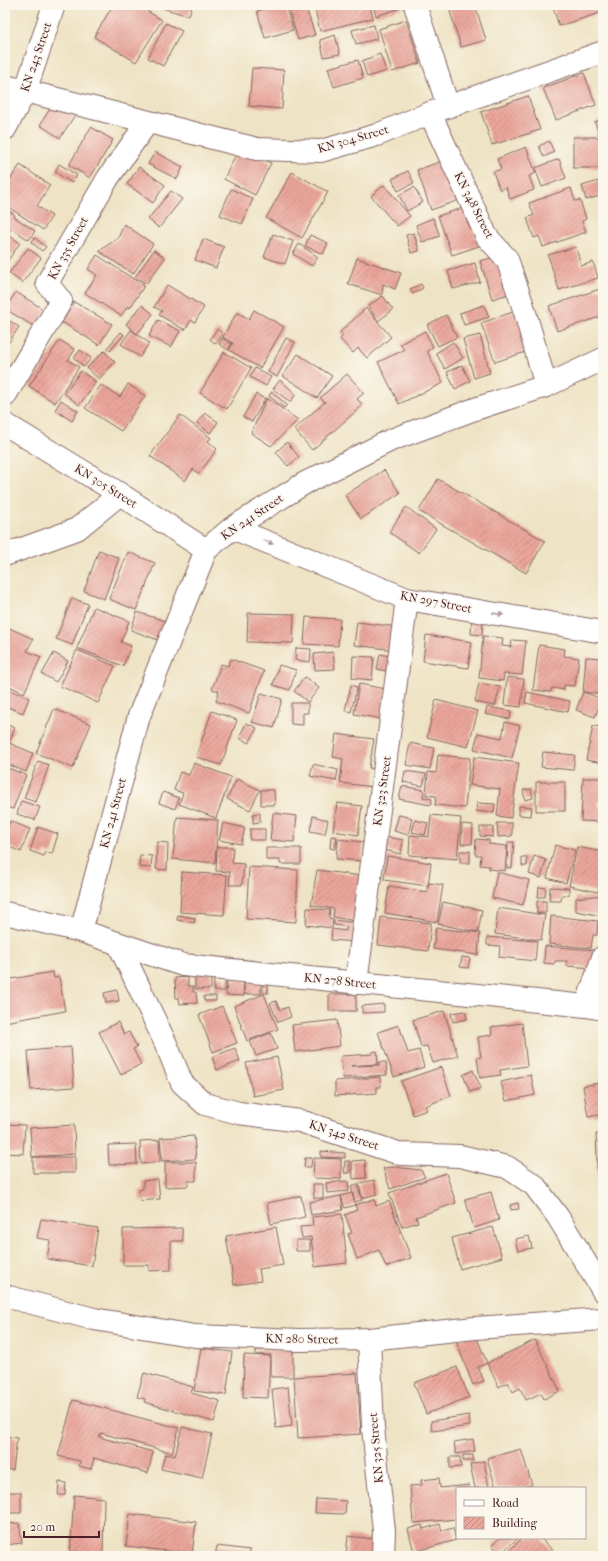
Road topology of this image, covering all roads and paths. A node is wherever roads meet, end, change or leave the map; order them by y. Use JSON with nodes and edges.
{"nodes":[{"id":1,"x":54,"y":5,"type":"edge"},
{"id":2,"x":415,"y":5,"type":"edge"},
{"id":3,"x":603,"y":52,"type":"edge"},
{"id":4,"x":15,"y":89,"type":"edge"},
{"id":5,"x":439,"y":110,"type":"junction"},
{"id":6,"x":147,"y":123,"type":"junction"},
{"id":7,"x":5,"y":129,"type":"edge"},
{"id":8,"x":603,"y":359,"type":"edge"},
{"id":9,"x":546,"y":386,"type":"junction"},
{"id":10,"x":5,"y":396,"type":"edge"},
{"id":11,"x":5,"y":424,"type":"edge"},
{"id":12,"x":120,"y":494,"type":"junction"},
{"id":13,"x":232,"y":528,"type":"junction"},
{"id":14,"x":206,"y":550,"type":"junction"},
{"id":15,"x":5,"y":555,"type":"edge"},
{"id":16,"x":407,"y":599,"type":"junction"},
{"id":17,"x":603,"y":632,"type":"edge"},
{"id":18,"x":5,"y":913,"type":"edge"},
{"id":19,"x":81,"y":931,"type":"junction"},
{"id":20,"x":119,"y":945,"type":"junction"},
{"id":21,"x":603,"y":957,"type":"edge"},
{"id":22,"x":356,"y":983,"type":"junction"},
{"id":23,"x":594,"y":1008,"type":"edge"},
{"id":24,"x":603,"y":1291,"type":"edge"},
{"id":25,"x":5,"y":1296,"type":"edge"},
{"id":26,"x":603,"y":1319,"type":"edge"},
{"id":27,"x":370,"y":1339,"type":"junction"},
{"id":28,"x":383,"y":1556,"type":"edge"}],
"edges":[{"from":1,"to":4,"type":"street","name":"KN 243 Street"},
{"from":2,"to":5,"type":"street","name":"KN 348 Street"},
{"from":3,"to":5,"type":"street","name":"KN 304 Street"},
{"from":4,"to":6,"type":"street","name":"KN 304 Street"},
{"from":4,"to":7,"type":"street","name":"KN 243 Street"},
{"from":5,"to":6,"type":"street","name":"KN 304 Street"},
{"from":5,"to":9,"type":"street","name":"KN 348 Street"},
{"from":6,"to":10,"type":"street","name":"KN 335 Street"},
{"from":8,"to":9,"type":"street","name":"KN 241 Street"},
{"from":9,"to":13,"type":"street","name":"KN 241 Street"},
{"from":11,"to":12,"type":"street","name":"KN 305 Street"},
{"from":12,"to":14,"type":"street","name":"KN 305 Street"},
{"from":12,"to":15,"type":"street"},
{"from":13,"to":14,"type":"street","name":"KN 241 Street"},
{"from":13,"to":16,"type":"street","name":"KN 297 Street","one_way":true},
{"from":14,"to":19,"type":"street","name":"KN 241 Street"},
{"from":16,"to":17,"type":"street","name":"KN 297 Street","one_way":true},
{"from":16,"to":22,"type":"street","name":"KN 323 Street"},
{"from":18,"to":19,"type":"street","name":"KN 278 Street"},
{"from":19,"to":20,"type":"street","name":"KN 278 Street"},
{"from":20,"to":22,"type":"street","name":"KN 278 Street"},
{"from":20,"to":24,"type":"street","name":"KN 342 Street"},
{"from":21,"to":23,"type":"street"},
{"from":22,"to":23,"type":"street","name":"KN 278 Street"},
{"from":25,"to":27,"type":"street","name":"KN 280 Street"},
{"from":26,"to":27,"type":"street","name":"KN 280 Street"},
{"from":27,"to":28,"type":"street","name":"KN 325 Street"}]}
